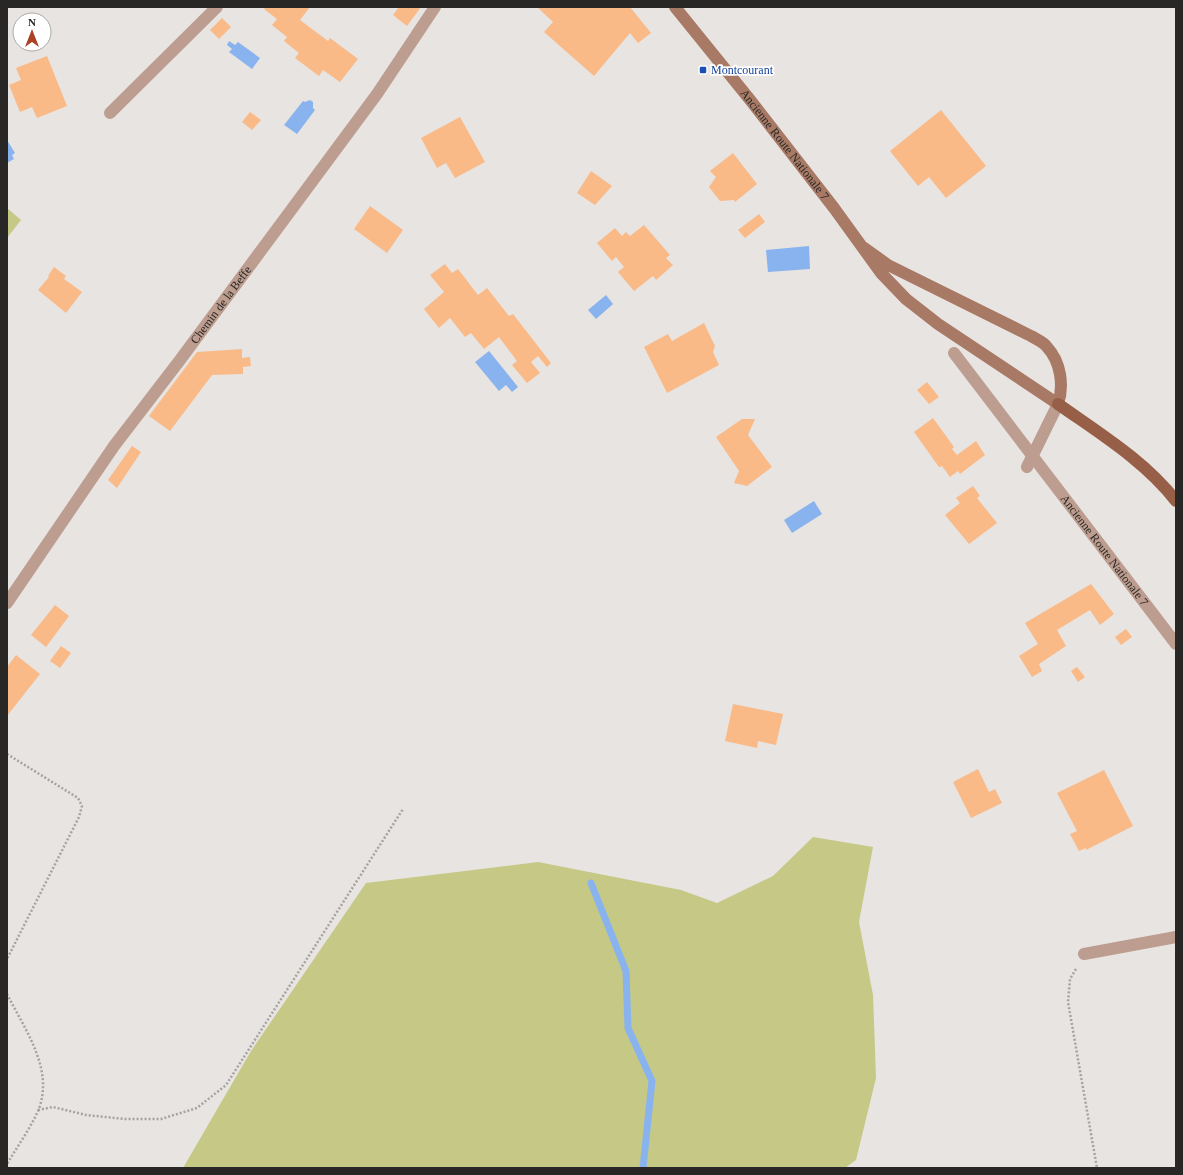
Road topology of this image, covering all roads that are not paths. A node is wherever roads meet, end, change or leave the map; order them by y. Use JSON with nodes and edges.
{"nodes":[{"id":1,"x":217,"y":7,"type":"edge"},
{"id":2,"x":435,"y":7,"type":"edge"},
{"id":3,"x":675,"y":7,"type":"edge"},
{"id":4,"x":110,"y":113,"type":"dead end"},
{"id":5,"x":863,"y":247,"type":"junction"},
{"id":6,"x":954,"y":353,"type":"dead end"},
{"id":7,"x":1058,"y":404,"type":"junction"},
{"id":8,"x":1033,"y":455,"type":"junction"},
{"id":9,"x":1027,"y":467,"type":"dead end"},
{"id":10,"x":1176,"y":501,"type":"edge"},
{"id":11,"x":7,"y":603,"type":"edge"},
{"id":12,"x":1176,"y":644,"type":"edge"},
{"id":13,"x":1176,"y":937,"type":"edge"},
{"id":14,"x":1084,"y":954,"type":"road end"}],
"edges":[{"from":1,"to":4,"type":"street"},
{"from":2,"to":11,"type":"street","name":"Chemin de la Beffe"},
{"from":3,"to":5,"type":"street","name":"Ancienne Route Nationale 7"},
{"from":5,"to":7,"type":"street","name":"Ancienne Route Nationale 7"},
{"from":5,"to":7,"type":"street","name":"Ancienne Route Nationale 7"},
{"from":6,"to":8,"type":"street","name":"Ancienne Route Nationale 7"},
{"from":7,"to":8,"type":"street","name":"Ancienne Route Nationale 7"},
{"from":7,"to":10,"type":"main road"},
{"from":8,"to":9,"type":"street","name":"Ancienne Route Nationale 7"},
{"from":8,"to":12,"type":"street","name":"Ancienne Route Nationale 7"},
{"from":13,"to":14,"type":"street"}]}
